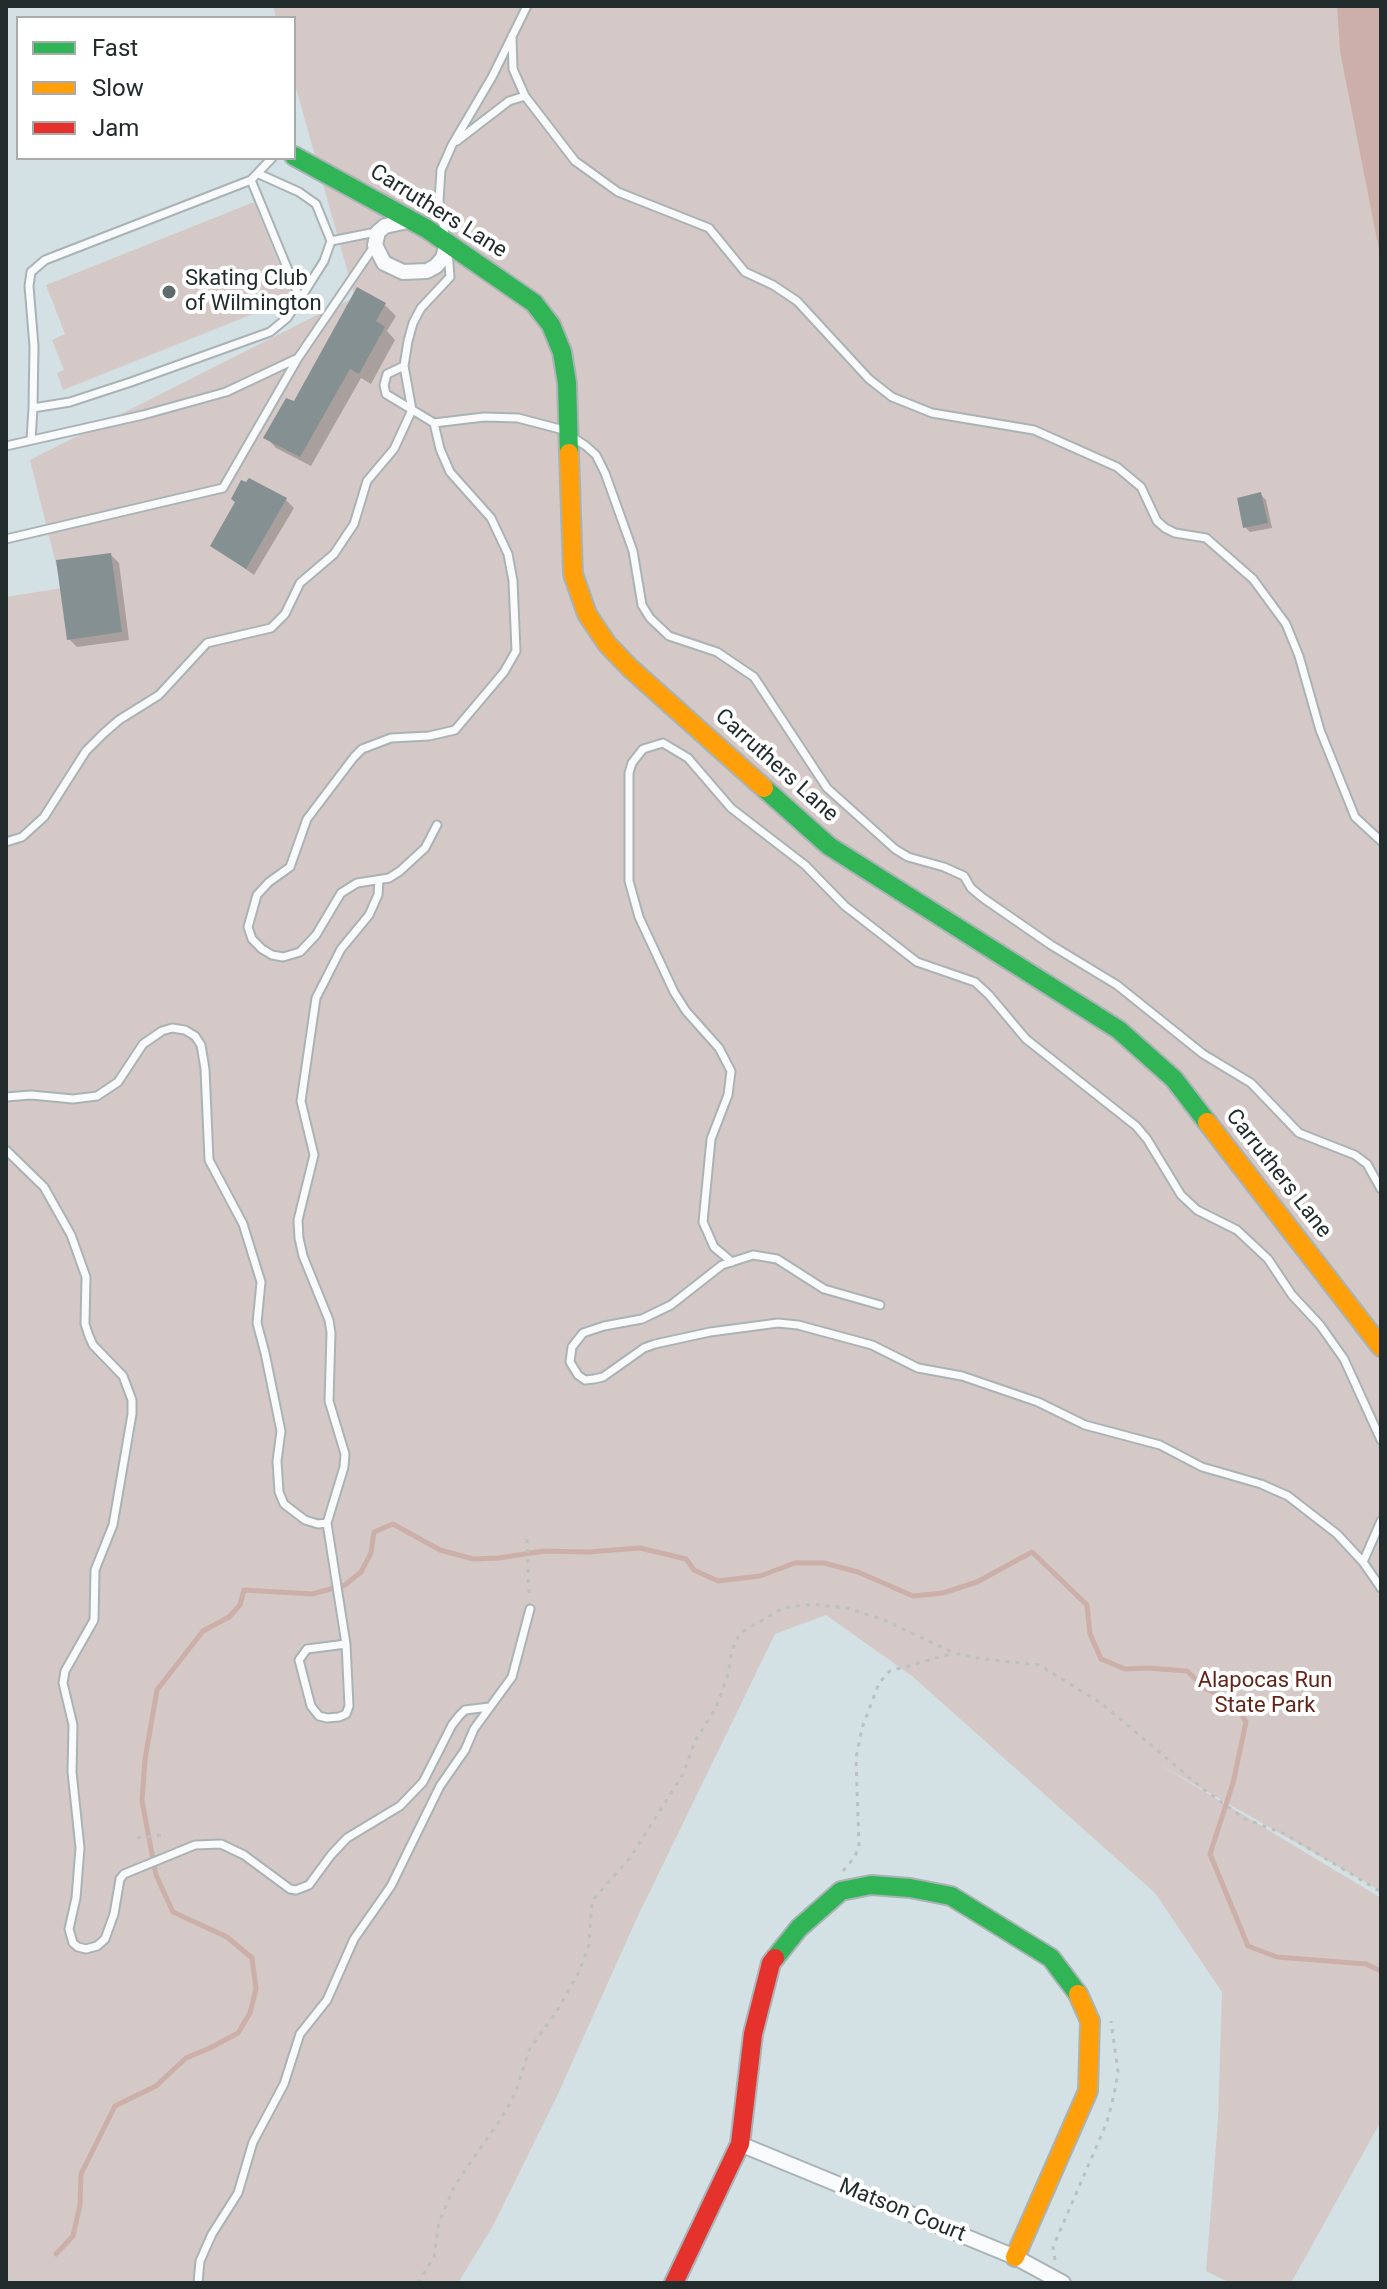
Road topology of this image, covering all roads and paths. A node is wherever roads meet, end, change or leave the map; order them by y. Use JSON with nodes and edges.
{"nodes":[{"id":1,"x":527,"y":6,"type":"edge"},
{"id":2,"x":512,"y":36,"type":"junction"},
{"id":3,"x":525,"y":96,"type":"junction"},
{"id":4,"x":452,"y":145,"type":"junction"},
{"id":5,"x":296,"y":157,"type":"edge"},
{"id":6,"x":270,"y":160,"type":"edge"},
{"id":7,"x":259,"y":174,"type":"junction"},
{"id":8,"x":251,"y":180,"type":"junction"},
{"id":9,"x":413,"y":219,"type":"junction"},
{"id":10,"x":376,"y":238,"type":"junction"},
{"id":11,"x":331,"y":241,"type":"junction"},
{"id":12,"x":447,"y":244,"type":"junction"},
{"id":13,"x":300,"y":299,"type":"junction"},
{"id":14,"x":298,"y":358,"type":"junction"},
{"id":15,"x":404,"y":366,"type":"junction"},
{"id":16,"x":33,"y":408,"type":"junction"},
{"id":17,"x":412,"y":410,"type":"junction"},
{"id":18,"x":434,"y":423,"type":"junction"},
{"id":19,"x":569,"y":435,"type":"junction"},
{"id":20,"x":31,"y":440,"type":"junction"},
{"id":21,"x":6,"y":446,"type":"edge"},
{"id":22,"x":6,"y":539,"type":"edge"},
{"id":23,"x":437,"y":825,"type":"dead end"},
{"id":24,"x":1381,"y":841,"type":"edge"},
{"id":25,"x":6,"y":842,"type":"edge"},
{"id":26,"x":379,"y":880,"type":"junction"},
{"id":27,"x":6,"y":1097,"type":"edge"},
{"id":28,"x":6,"y":1150,"type":"edge"},
{"id":29,"x":1381,"y":1189,"type":"edge"},
{"id":30,"x":732,"y":1262,"type":"junction"},
{"id":31,"x":880,"y":1305,"type":"dead end"},
{"id":32,"x":1381,"y":1347,"type":"edge"},
{"id":33,"x":1381,"y":1440,"type":"edge"},
{"id":34,"x":1381,"y":1521,"type":"edge"},
{"id":35,"x":327,"y":1523,"type":"junction"},
{"id":36,"x":527,"y":1539,"type":"dead end"},
{"id":37,"x":1363,"y":1562,"type":"junction"},
{"id":38,"x":1381,"y":1588,"type":"edge"},
{"id":39,"x":530,"y":1609,"type":"joint"},
{"id":40,"x":346,"y":1644,"type":"junction"},
{"id":41,"x":954,"y":1653,"type":"junction"},
{"id":42,"x":489,"y":1707,"type":"junction"},
{"id":43,"x":161,"y":1835,"type":"dead end"},
{"id":44,"x":137,"y":1838,"type":"dead end"},
{"id":45,"x":851,"y":1879,"type":"dead end"},
{"id":46,"x":1381,"y":1892,"type":"edge"},
{"id":47,"x":1106,"y":2010,"type":"dead end"},
{"id":48,"x":740,"y":2144,"type":"junction"},
{"id":49,"x":1015,"y":2257,"type":"junction"},
{"id":50,"x":1055,"y":2260,"type":"dead end"},
{"id":51,"x":198,"y":2283,"type":"edge"},
{"id":52,"x":418,"y":2283,"type":"edge"},
{"id":53,"x":674,"y":2283,"type":"edge"},
{"id":54,"x":1063,"y":2283,"type":"edge"}],
"edges":[{"from":1,"to":2,"type":"lane"},
{"from":2,"to":3,"type":"lane"},
{"from":2,"to":4,"type":"lane"},
{"from":3,"to":4,"type":"lane"},
{"from":3,"to":24,"type":"lane"},
{"from":4,"to":12,"type":"lane"},
{"from":5,"to":9,"type":"street","name":"Carruthers Lane"},
{"from":6,"to":7,"type":"lane"},
{"from":7,"to":8,"type":"lane"},
{"from":7,"to":11,"type":"lane"},
{"from":8,"to":13,"type":"lane"},
{"from":8,"to":16,"type":"lane"},
{"from":9,"to":10,"type":"street"},
{"from":9,"to":12,"type":"street","name":"Carruthers Lane"},
{"from":10,"to":11,"type":"lane"},
{"from":10,"to":12,"type":"street"},
{"from":10,"to":14,"type":"lane"},
{"from":11,"to":13,"type":"lane"},
{"from":12,"to":15,"type":"lane"},
{"from":12,"to":19,"type":"street","name":"Carruthers Lane"},
{"from":13,"to":16,"type":"lane"},
{"from":14,"to":20,"type":"lane"},
{"from":14,"to":22,"type":"lane"},
{"from":15,"to":17,"type":"lane"},
{"from":15,"to":17,"type":"lane"},
{"from":16,"to":20,"type":"lane"},
{"from":17,"to":18,"type":"lane"},
{"from":17,"to":25,"type":"lane"},
{"from":18,"to":19,"type":"lane"},
{"from":18,"to":26,"type":"lane"},
{"from":19,"to":29,"type":"lane"},
{"from":19,"to":32,"type":"street","name":"Carruthers Lane"},
{"from":20,"to":21,"type":"lane"},
{"from":23,"to":26,"type":"lane"},
{"from":26,"to":35,"type":"lane"},
{"from":27,"to":35,"type":"lane"},
{"from":28,"to":42,"type":"lane"},
{"from":30,"to":31,"type":"lane"},
{"from":30,"to":33,"type":"lane"},
{"from":30,"to":37,"type":"lane"},
{"from":34,"to":37,"type":"lane"},
{"from":35,"to":40,"type":"lane"},
{"from":36,"to":39,"type":"path"},
{"from":37,"to":38,"type":"lane"},
{"from":39,"to":42,"type":"lane"},
{"from":40,"to":40,"type":"lane"},
{"from":41,"to":45,"type":"path"},
{"from":41,"to":46,"type":"path"},
{"from":41,"to":52,"type":"path"},
{"from":42,"to":51,"type":"lane"},
{"from":43,"to":44,"type":"path"},
{"from":47,"to":50,"type":"path"},
{"from":48,"to":49,"type":"street","name":"Matson Court"},
{"from":48,"to":49,"type":"street"},
{"from":48,"to":53,"type":"street"},
{"from":49,"to":54,"type":"street","name":"Matson Court"}]}
